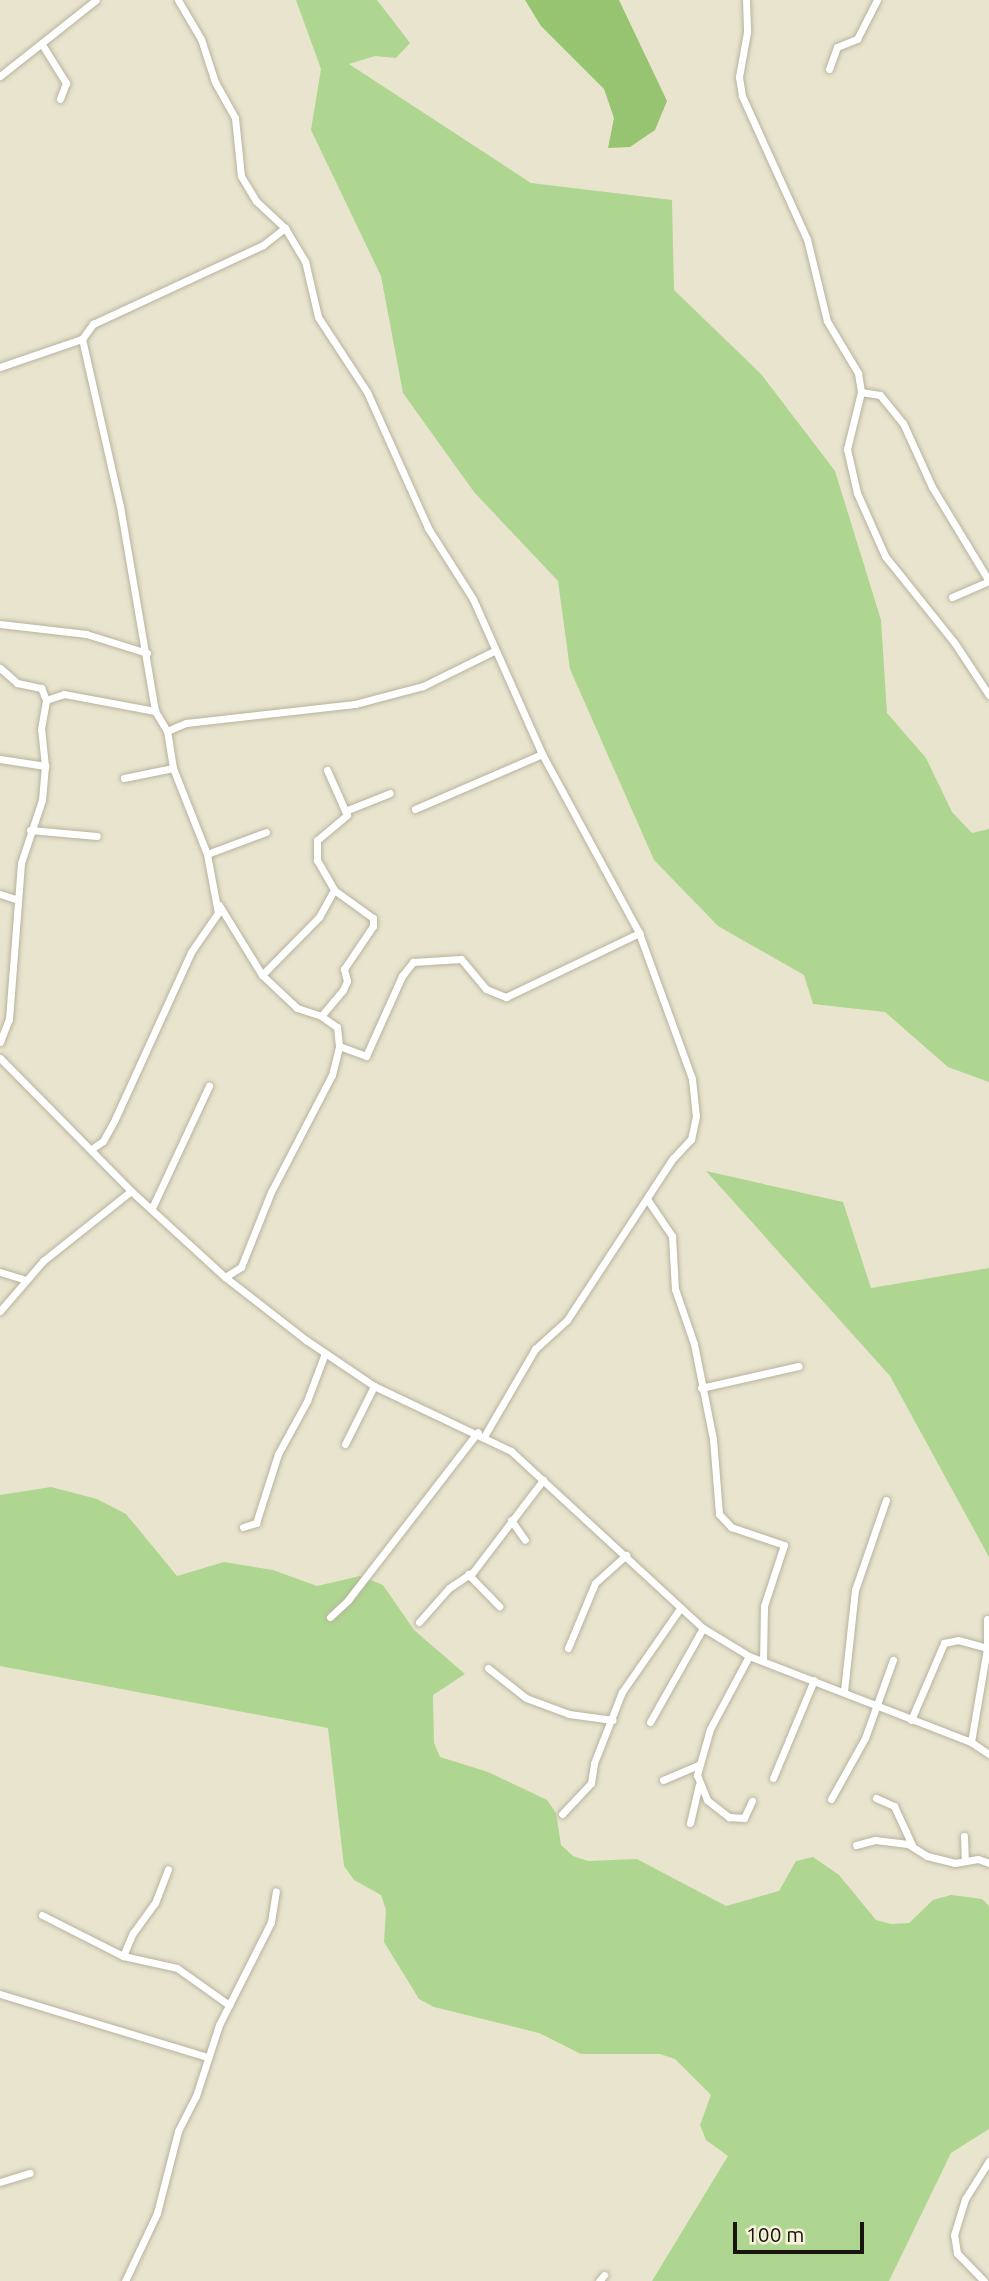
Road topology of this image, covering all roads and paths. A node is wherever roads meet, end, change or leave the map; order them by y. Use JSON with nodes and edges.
{"nodes":[{"id":1,"x":96,"y":0,"type":"edge"},
{"id":2,"x":178,"y":0,"type":"edge"},
{"id":3,"x":746,"y":0,"type":"edge"},
{"id":4,"x":877,"y":0,"type":"edge"},
{"id":5,"x":43,"y":46,"type":"junction"},
{"id":6,"x":829,"y":69,"type":"dead end"},
{"id":7,"x":0,"y":76,"type":"edge"},
{"id":8,"x":60,"y":99,"type":"dead end"},
{"id":9,"x":285,"y":228,"type":"junction"},
{"id":10,"x":82,"y":339,"type":"junction"},
{"id":11,"x":1,"y":364,"type":"edge"},
{"id":12,"x":861,"y":391,"type":"junction"},
{"id":13,"x":989,"y":581,"type":"edge"},
{"id":14,"x":952,"y":597,"type":"dead end"},
{"id":15,"x":0,"y":624,"type":"edge"},
{"id":16,"x":496,"y":650,"type":"junction"},
{"id":17,"x":147,"y":653,"type":"junction"},
{"id":18,"x":0,"y":668,"type":"edge"},
{"id":19,"x":989,"y":695,"type":"edge"},
{"id":20,"x":46,"y":700,"type":"junction"},
{"id":21,"x":155,"y":711,"type":"junction"},
{"id":22,"x":167,"y":731,"type":"junction"},
{"id":23,"x":542,"y":754,"type":"junction"},
{"id":24,"x":0,"y":759,"type":"edge"},
{"id":25,"x":45,"y":766,"type":"junction"},
{"id":26,"x":173,"y":768,"type":"junction"},
{"id":27,"x":327,"y":770,"type":"dead end"},
{"id":28,"x":124,"y":778,"type":"dead end"},
{"id":29,"x":390,"y":793,"type":"dead end"},
{"id":30,"x":415,"y":809,"type":"dead end"},
{"id":31,"x":345,"y":811,"type":"junction"},
{"id":32,"x":30,"y":831,"type":"junction"},
{"id":33,"x":266,"y":832,"type":"dead end"},
{"id":34,"x":97,"y":836,"type":"dead end"},
{"id":35,"x":207,"y":854,"type":"junction"},
{"id":36,"x":334,"y":890,"type":"junction"},
{"id":37,"x":0,"y":894,"type":"edge"},
{"id":38,"x":18,"y":900,"type":"junction"},
{"id":39,"x":218,"y":901,"type":"junction"},
{"id":40,"x":639,"y":933,"type":"junction"},
{"id":41,"x":262,"y":975,"type":"junction"},
{"id":42,"x":321,"y":1016,"type":"junction"},
{"id":43,"x":0,"y":1042,"type":"edge"},
{"id":44,"x":339,"y":1046,"type":"junction"},
{"id":45,"x":0,"y":1058,"type":"edge"},
{"id":46,"x":209,"y":1086,"type":"dead end"},
{"id":47,"x":93,"y":1148,"type":"junction"},
{"id":48,"x":131,"y":1191,"type":"junction"},
{"id":49,"x":647,"y":1199,"type":"junction"},
{"id":50,"x":152,"y":1208,"type":"junction"},
{"id":51,"x":0,"y":1272,"type":"edge"},
{"id":52,"x":225,"y":1277,"type":"junction"},
{"id":53,"x":23,"y":1279,"type":"junction"},
{"id":54,"x":0,"y":1311,"type":"edge"},
{"id":55,"x":325,"y":1353,"type":"junction"},
{"id":56,"x":799,"y":1366,"type":"dead end"},
{"id":57,"x":374,"y":1386,"type":"junction"},
{"id":58,"x":701,"y":1388,"type":"junction"},
{"id":59,"x":481,"y":1433,"type":"junction"},
{"id":60,"x":345,"y":1444,"type":"dead end"},
{"id":61,"x":543,"y":1480,"type":"junction"},
{"id":62,"x":886,"y":1500,"type":"dead end"},
{"id":63,"x":511,"y":1520,"type":"junction"},
{"id":64,"x":243,"y":1527,"type":"dead end"},
{"id":65,"x":525,"y":1540,"type":"dead end"},
{"id":66,"x":626,"y":1555,"type":"junction"},
{"id":67,"x":468,"y":1574,"type":"junction"},
{"id":68,"x":499,"y":1606,"type":"dead end"},
{"id":69,"x":679,"y":1609,"type":"junction"},
{"id":70,"x":330,"y":1617,"type":"dead end"},
{"id":71,"x":987,"y":1619,"type":"dead end"},
{"id":72,"x":419,"y":1622,"type":"dead end"},
{"id":73,"x":703,"y":1628,"type":"junction"},
{"id":74,"x":568,"y":1648,"type":"dead end"},
{"id":75,"x":987,"y":1648,"type":"junction"},
{"id":76,"x":749,"y":1656,"type":"junction"},
{"id":77,"x":893,"y":1660,"type":"dead end"},
{"id":78,"x":763,"y":1661,"type":"junction"},
{"id":79,"x":488,"y":1668,"type":"dead end"},
{"id":80,"x":814,"y":1680,"type":"junction"},
{"id":81,"x":844,"y":1691,"type":"junction"},
{"id":82,"x":879,"y":1706,"type":"junction"},
{"id":83,"x":613,"y":1720,"type":"junction"},
{"id":84,"x":911,"y":1720,"type":"junction"},
{"id":85,"x":650,"y":1722,"type":"dead end"},
{"id":86,"x":971,"y":1742,"type":"junction"},
{"id":87,"x":989,"y":1754,"type":"edge"},
{"id":88,"x":699,"y":1765,"type":"junction"},
{"id":89,"x":773,"y":1778,"type":"dead end"},
{"id":90,"x":663,"y":1780,"type":"dead end"},
{"id":91,"x":699,"y":1784,"type":"junction"},
{"id":92,"x":876,"y":1798,"type":"dead end"},
{"id":93,"x":831,"y":1799,"type":"dead end"},
{"id":94,"x":752,"y":1801,"type":"dead end"},
{"id":95,"x":562,"y":1814,"type":"dead end"},
{"id":96,"x":690,"y":1823,"type":"dead end"},
{"id":97,"x":964,"y":1836,"type":"dead end"},
{"id":98,"x":856,"y":1845,"type":"dead end"},
{"id":99,"x":912,"y":1846,"type":"junction"},
{"id":100,"x":965,"y":1860,"type":"junction"},
{"id":101,"x":989,"y":1863,"type":"edge"},
{"id":102,"x":168,"y":1869,"type":"dead end"},
{"id":103,"x":276,"y":1891,"type":"dead end"},
{"id":104,"x":42,"y":1915,"type":"dead end"},
{"id":105,"x":123,"y":1956,"type":"junction"},
{"id":106,"x":0,"y":1994,"type":"edge"},
{"id":107,"x":229,"y":2005,"type":"junction"},
{"id":108,"x":208,"y":2057,"type":"junction"},
{"id":109,"x":989,"y":2161,"type":"edge"},
{"id":110,"x":30,"y":2173,"type":"dead end"},
{"id":111,"x":0,"y":2182,"type":"edge"},
{"id":112,"x":125,"y":2281,"type":"edge"},
{"id":113,"x":984,"y":2281,"type":"edge"}],
"edges":[{"from":1,"to":5,"type":"street"},
{"from":2,"to":9,"type":"street"},
{"from":3,"to":12,"type":"street"},
{"from":4,"to":6,"type":"street"},
{"from":5,"to":7,"type":"street"},
{"from":5,"to":8,"type":"street"},
{"from":9,"to":10,"type":"street"},
{"from":9,"to":16,"type":"street"},
{"from":10,"to":11,"type":"street"},
{"from":10,"to":17,"type":"street"},
{"from":12,"to":13,"type":"street"},
{"from":12,"to":19,"type":"street"},
{"from":13,"to":14,"type":"street"},
{"from":15,"to":17,"type":"street"},
{"from":16,"to":22,"type":"street"},
{"from":16,"to":23,"type":"street"},
{"from":17,"to":21,"type":"street"},
{"from":18,"to":20,"type":"street"},
{"from":20,"to":21,"type":"street"},
{"from":20,"to":25,"type":"street"},
{"from":21,"to":22,"type":"street"},
{"from":22,"to":26,"type":"street"},
{"from":23,"to":30,"type":"street"},
{"from":23,"to":40,"type":"street"},
{"from":24,"to":25,"type":"street"},
{"from":25,"to":32,"type":"street"},
{"from":26,"to":28,"type":"street"},
{"from":26,"to":35,"type":"street"},
{"from":27,"to":31,"type":"street"},
{"from":29,"to":31,"type":"street"},
{"from":31,"to":36,"type":"street"},
{"from":32,"to":34,"type":"street"},
{"from":32,"to":38,"type":"street"},
{"from":33,"to":35,"type":"street"},
{"from":35,"to":39,"type":"street"},
{"from":36,"to":41,"type":"street"},
{"from":36,"to":42,"type":"street"},
{"from":37,"to":38,"type":"street"},
{"from":38,"to":43,"type":"street"},
{"from":39,"to":41,"type":"street"},
{"from":39,"to":47,"type":"street"},
{"from":40,"to":44,"type":"street"},
{"from":40,"to":49,"type":"street"},
{"from":41,"to":42,"type":"street"},
{"from":42,"to":44,"type":"street"},
{"from":44,"to":52,"type":"street"},
{"from":45,"to":47,"type":"street"},
{"from":46,"to":50,"type":"street"},
{"from":47,"to":48,"type":"street"},
{"from":48,"to":50,"type":"street"},
{"from":48,"to":53,"type":"street"},
{"from":49,"to":58,"type":"street"},
{"from":49,"to":59,"type":"street"},
{"from":50,"to":52,"type":"street"},
{"from":51,"to":53,"type":"street"},
{"from":52,"to":55,"type":"street"},
{"from":53,"to":54,"type":"street"},
{"from":55,"to":57,"type":"street"},
{"from":55,"to":64,"type":"street"},
{"from":56,"to":58,"type":"street"},
{"from":57,"to":59,"type":"street"},
{"from":57,"to":60,"type":"street"},
{"from":58,"to":78,"type":"street"},
{"from":59,"to":61,"type":"street"},
{"from":59,"to":70,"type":"street"},
{"from":61,"to":63,"type":"street"},
{"from":61,"to":66,"type":"street"},
{"from":62,"to":81,"type":"street"},
{"from":63,"to":65,"type":"street"},
{"from":63,"to":67,"type":"street"},
{"from":66,"to":69,"type":"street"},
{"from":66,"to":74,"type":"street"},
{"from":67,"to":68,"type":"street"},
{"from":67,"to":72,"type":"street"},
{"from":69,"to":73,"type":"street"},
{"from":69,"to":83,"type":"street"},
{"from":71,"to":75,"type":"street"},
{"from":73,"to":76,"type":"street"},
{"from":73,"to":85,"type":"street"},
{"from":75,"to":84,"type":"street"},
{"from":75,"to":86,"type":"street"},
{"from":76,"to":78,"type":"street"},
{"from":76,"to":88,"type":"street"},
{"from":77,"to":82,"type":"street"},
{"from":78,"to":80,"type":"street"},
{"from":79,"to":83,"type":"street"},
{"from":80,"to":81,"type":"street"},
{"from":80,"to":89,"type":"street"},
{"from":81,"to":82,"type":"street"},
{"from":82,"to":84,"type":"street"},
{"from":82,"to":93,"type":"street"},
{"from":83,"to":95,"type":"street"},
{"from":84,"to":86,"type":"street"},
{"from":86,"to":87,"type":"street"},
{"from":88,"to":90,"type":"street"},
{"from":88,"to":91,"type":"street"},
{"from":91,"to":94,"type":"street"},
{"from":91,"to":96,"type":"street"},
{"from":92,"to":99,"type":"street"},
{"from":97,"to":100,"type":"street"},
{"from":98,"to":99,"type":"street"},
{"from":99,"to":100,"type":"street"},
{"from":100,"to":101,"type":"street"},
{"from":102,"to":105,"type":"street"},
{"from":103,"to":107,"type":"street"},
{"from":104,"to":105,"type":"street"},
{"from":105,"to":107,"type":"street"},
{"from":106,"to":108,"type":"street"},
{"from":107,"to":108,"type":"street"},
{"from":108,"to":112,"type":"street"},
{"from":109,"to":113,"type":"street"},
{"from":110,"to":111,"type":"street"}]}
